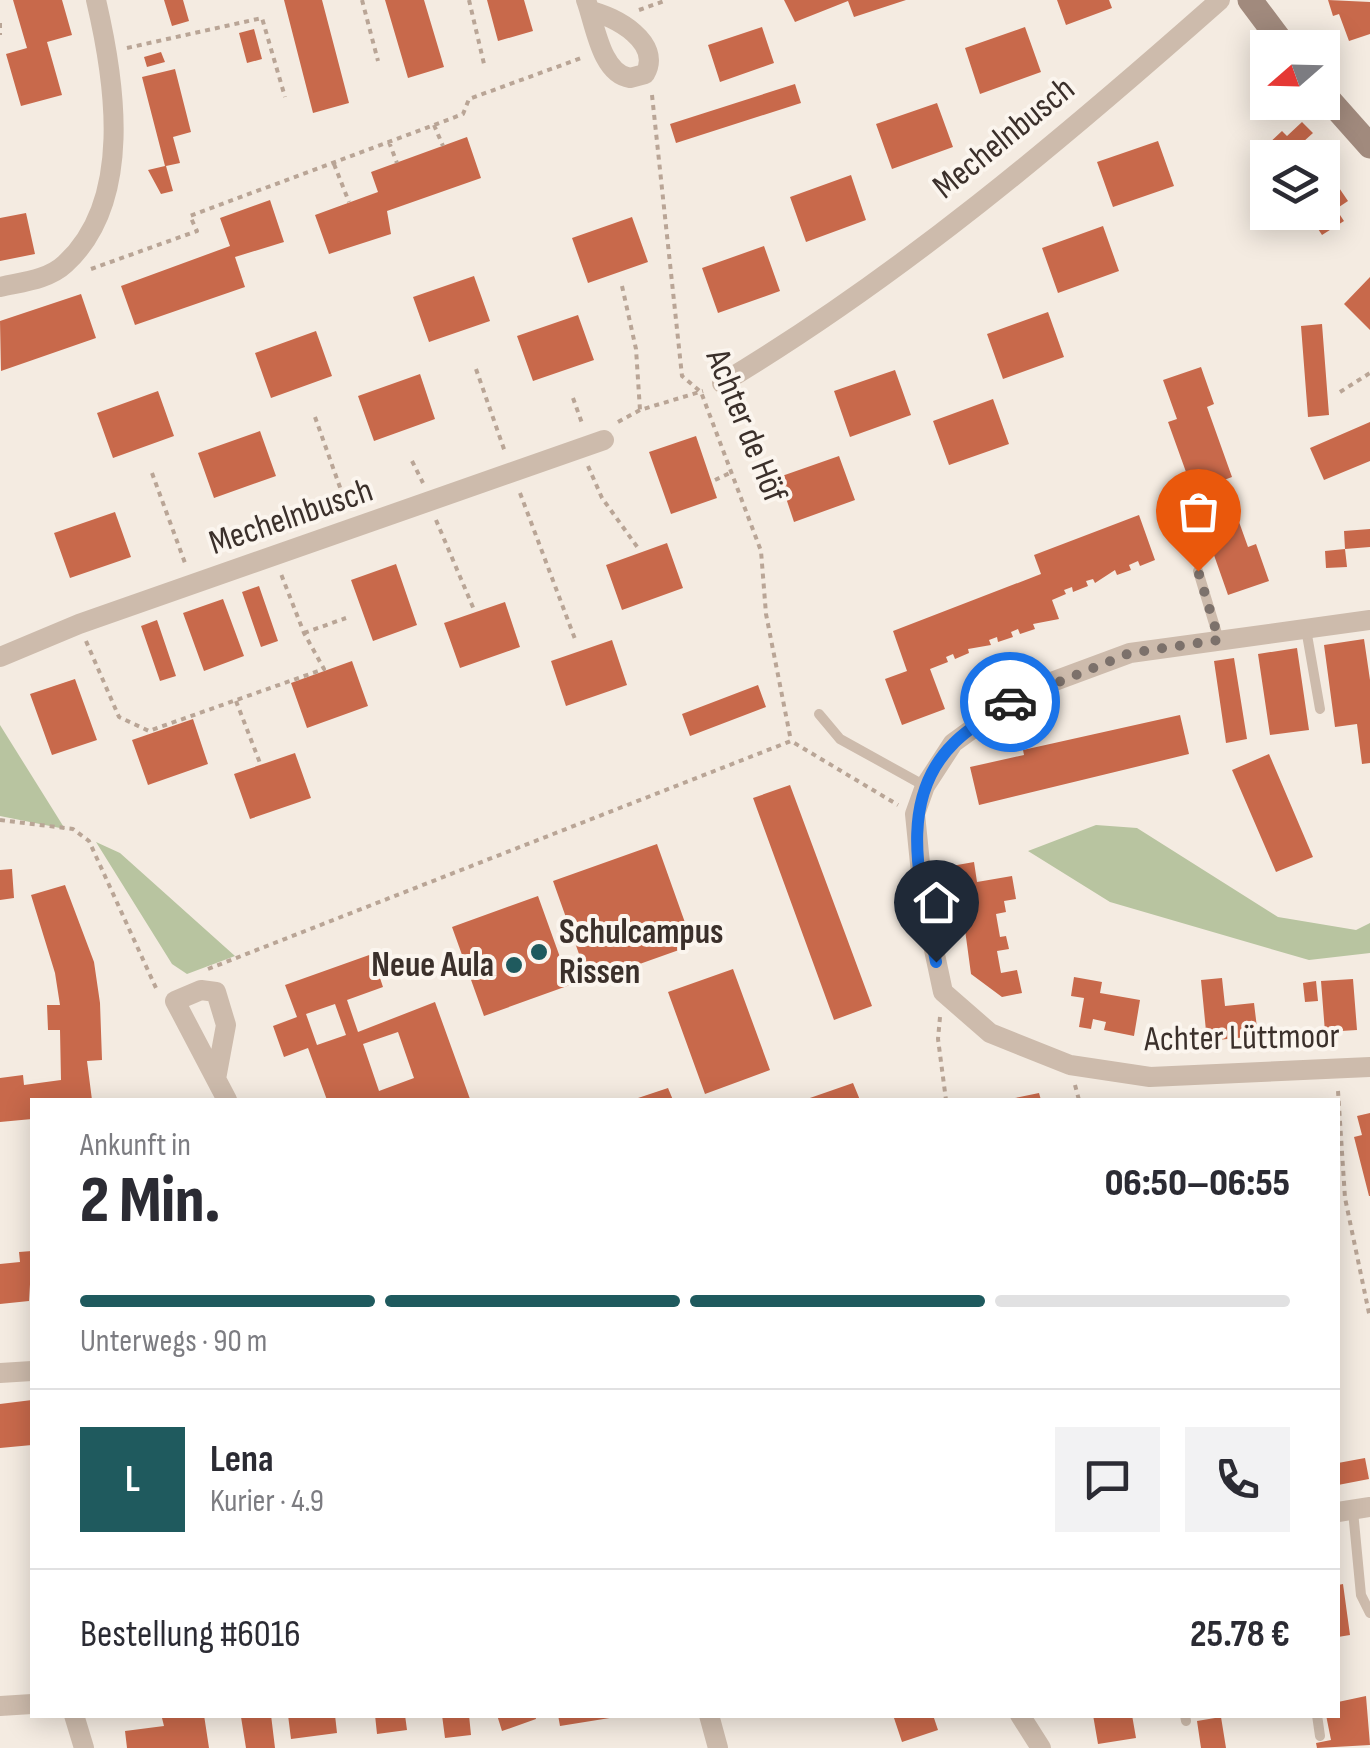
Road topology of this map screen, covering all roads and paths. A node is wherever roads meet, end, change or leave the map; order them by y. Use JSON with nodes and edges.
{"nodes":[{"id":1,"x":96,"y":0,"type":"edge"},
{"id":2,"x":362,"y":0,"type":"edge"},
{"id":3,"x":469,"y":0,"type":"edge"},
{"id":4,"x":1220,"y":0,"type":"edge"},
{"id":5,"x":1250,"y":0,"type":"edge"},
{"id":6,"x":588,"y":5,"type":"edge"},
{"id":7,"x":0,"y":23,"type":"edge"},
{"id":8,"x":1272,"y":30,"type":"edge"},
{"id":9,"x":0,"y":35,"type":"edge"},
{"id":10,"x":603,"y":50,"type":"junction"},
{"id":11,"x":108,"y":52,"type":"junction"},
{"id":12,"x":378,"y":61,"type":"dead end"},
{"id":13,"x":484,"y":64,"type":"dead end"},
{"id":14,"x":645,"y":74,"type":"junction"},
{"id":15,"x":285,"y":98,"type":"dead end"},
{"id":16,"x":1340,"y":112,"type":"edge"},
{"id":17,"x":434,"y":126,"type":"junction"},
{"id":18,"x":389,"y":142,"type":"junction"},
{"id":19,"x":442,"y":146,"type":"dead end"},
{"id":20,"x":1370,"y":146,"type":"edge"},
{"id":21,"x":397,"y":162,"type":"dead end"},
{"id":22,"x":334,"y":164,"type":"junction"},
{"id":23,"x":349,"y":202,"type":"dead end"},
{"id":24,"x":64,"y":265,"type":"junction"},
{"id":25,"x":622,"y":286,"type":"dead end"},
{"id":26,"x":0,"y":288,"type":"edge"},
{"id":27,"x":476,"y":370,"type":"dead end"},
{"id":28,"x":1370,"y":374,"type":"edge"},
{"id":29,"x":722,"y":384,"type":"dead end"},
{"id":30,"x":701,"y":392,"type":"junction"},
{"id":31,"x":1340,"y":392,"type":"dead end"},
{"id":32,"x":573,"y":398,"type":"dead end"},
{"id":33,"x":640,"y":410,"type":"junction"},
{"id":34,"x":315,"y":417,"type":"dead end"},
{"id":35,"x":591,"y":444,"type":"junction"},
{"id":36,"x":152,"y":472,"type":"dead end"},
{"id":37,"x":512,"y":473,"type":"junction"},
{"id":38,"x":730,"y":473,"type":"junction"},
{"id":39,"x":715,"y":480,"type":"dead end"},
{"id":40,"x":433,"y":502,"type":"junction"},
{"id":41,"x":356,"y":530,"type":"junction"},
{"id":42,"x":638,"y":548,"type":"dead end"},
{"id":43,"x":275,"y":558,"type":"junction"},
{"id":44,"x":1198,"y":571,"type":"dead end"},
{"id":45,"x":194,"y":586,"type":"junction"},
{"id":46,"x":475,"y":612,"type":"dead end"},
{"id":47,"x":346,"y":618,"type":"dead end"},
{"id":48,"x":1370,"y":620,"type":"edge"},
{"id":49,"x":78,"y":624,"type":"junction"},
{"id":50,"x":1306,"y":628,"type":"junction"},
{"id":51,"x":304,"y":633,"type":"junction"},
{"id":52,"x":575,"y":638,"type":"dead end"},
{"id":53,"x":1219,"y":640,"type":"junction"},
{"id":54,"x":0,"y":657,"type":"edge"},
{"id":55,"x":236,"y":701,"type":"junction"},
{"id":56,"x":1320,"y":709,"type":"dead end"},
{"id":57,"x":819,"y":714,"type":"dead end"},
{"id":58,"x":791,"y":742,"type":"junction"},
{"id":59,"x":260,"y":763,"type":"dead end"},
{"id":60,"x":925,"y":786,"type":"junction"},
{"id":61,"x":915,"y":814,"type":"junction"},
{"id":62,"x":0,"y":820,"type":"edge"},
{"id":63,"x":202,"y":971,"type":"dead end"},
{"id":64,"x":943,"y":992,"type":"junction"},
{"id":65,"x":176,"y":1001,"type":"junction"},
{"id":66,"x":1370,"y":1067,"type":"edge"},
{"id":67,"x":1336,"y":1069,"type":"junction"},
{"id":68,"x":216,"y":1079,"type":"junction"},
{"id":69,"x":227,"y":1098,"type":"edge"},
{"id":70,"x":946,"y":1098,"type":"edge"},
{"id":71,"x":1338,"y":1098,"type":"edge"},
{"id":72,"x":1340,"y":1126,"type":"edge"},
{"id":73,"x":1370,"y":1318,"type":"edge"},
{"id":74,"x":30,"y":1371,"type":"edge"},
{"id":75,"x":0,"y":1373,"type":"edge"},
{"id":76,"x":1353,"y":1510,"type":"edge"},
{"id":77,"x":1370,"y":1613,"type":"edge"},
{"id":78,"x":30,"y":1704,"type":"edge"},
{"id":79,"x":0,"y":1706,"type":"edge"},
{"id":80,"x":75,"y":1718,"type":"edge"},
{"id":81,"x":710,"y":1718,"type":"edge"},
{"id":82,"x":1022,"y":1718,"type":"edge"},
{"id":83,"x":1317,"y":1718,"type":"edge"},
{"id":84,"x":1320,"y":1736,"type":"dead end"},
{"id":85,"x":84,"y":1748,"type":"edge"},
{"id":86,"x":718,"y":1748,"type":"edge"},
{"id":87,"x":1041,"y":1748,"type":"edge"}],
"edges":[{"from":1,"to":11,"type":"street"},
{"from":2,"to":12,"type":"path"},
{"from":3,"to":13,"type":"path"},
{"from":4,"to":29,"type":"street","name":"Mechelnbusch"},
{"from":5,"to":8,"type":"street"},
{"from":6,"to":10,"type":"street"},
{"from":6,"to":14,"type":"street"},
{"from":7,"to":9,"type":"path"},
{"from":10,"to":14,"type":"street"},
{"from":10,"to":17,"type":"path"},
{"from":11,"to":15,"type":"path"},
{"from":11,"to":24,"type":"street"},
{"from":14,"to":30,"type":"path","name":"Achter de Höf"},
{"from":16,"to":20,"type":"street"},
{"from":17,"to":18,"type":"path"},
{"from":17,"to":19,"type":"path"},
{"from":18,"to":21,"type":"path"},
{"from":18,"to":22,"type":"path"},
{"from":22,"to":23,"type":"path"},
{"from":22,"to":24,"type":"path"},
{"from":24,"to":26,"type":"street"},
{"from":25,"to":33,"type":"path"},
{"from":27,"to":37,"type":"path"},
{"from":28,"to":31,"type":"path"},
{"from":30,"to":33,"type":"path"},
{"from":30,"to":38,"type":"path","name":"Achter de Höf"},
{"from":32,"to":35,"type":"path"},
{"from":33,"to":35,"type":"path"},
{"from":34,"to":41,"type":"path"},
{"from":35,"to":37,"type":"street","name":"Mechelnbusch"},
{"from":35,"to":42,"type":"path"},
{"from":36,"to":45,"type":"path"},
{"from":37,"to":40,"type":"street","name":"Mechelnbusch"},
{"from":37,"to":52,"type":"path"},
{"from":38,"to":39,"type":"path"},
{"from":38,"to":58,"type":"path","name":"Achter de Höf"},
{"from":40,"to":41,"type":"street","name":"Mechelnbusch"},
{"from":40,"to":46,"type":"path"},
{"from":41,"to":43,"type":"street","name":"Mechelnbusch"},
{"from":43,"to":45,"type":"street","name":"Mechelnbusch"},
{"from":43,"to":51,"type":"path"},
{"from":44,"to":53,"type":"lane"},
{"from":45,"to":49,"type":"street","name":"Mechelnbusch"},
{"from":47,"to":51,"type":"path"},
{"from":48,"to":50,"type":"street"},
{"from":49,"to":54,"type":"street","name":"Mechelnbusch"},
{"from":49,"to":55,"type":"path"},
{"from":50,"to":53,"type":"street"},
{"from":50,"to":56,"type":"lane"},
{"from":51,"to":55,"type":"path"},
{"from":53,"to":60,"type":"street"},
{"from":55,"to":59,"type":"path"},
{"from":57,"to":60,"type":"lane"},
{"from":58,"to":61,"type":"path"},
{"from":58,"to":63,"type":"path"},
{"from":60,"to":61,"type":"street"},
{"from":61,"to":64,"type":"street"},
{"from":62,"to":65,"type":"path"},
{"from":64,"to":67,"type":"street","name":"Achter Lüttmoor"},
{"from":64,"to":70,"type":"path"},
{"from":65,"to":68,"type":"street"},
{"from":65,"to":68,"type":"street"},
{"from":66,"to":67,"type":"street","name":"Achter Lüttmoor"},
{"from":67,"to":71,"type":"path"},
{"from":68,"to":69,"type":"street"},
{"from":72,"to":73,"type":"path"},
{"from":74,"to":75,"type":"street"},
{"from":76,"to":77,"type":"lane"},
{"from":78,"to":79,"type":"street"},
{"from":80,"to":85,"type":"street"},
{"from":81,"to":86,"type":"street"},
{"from":82,"to":87,"type":"street"},
{"from":83,"to":84,"type":"lane"}]}
